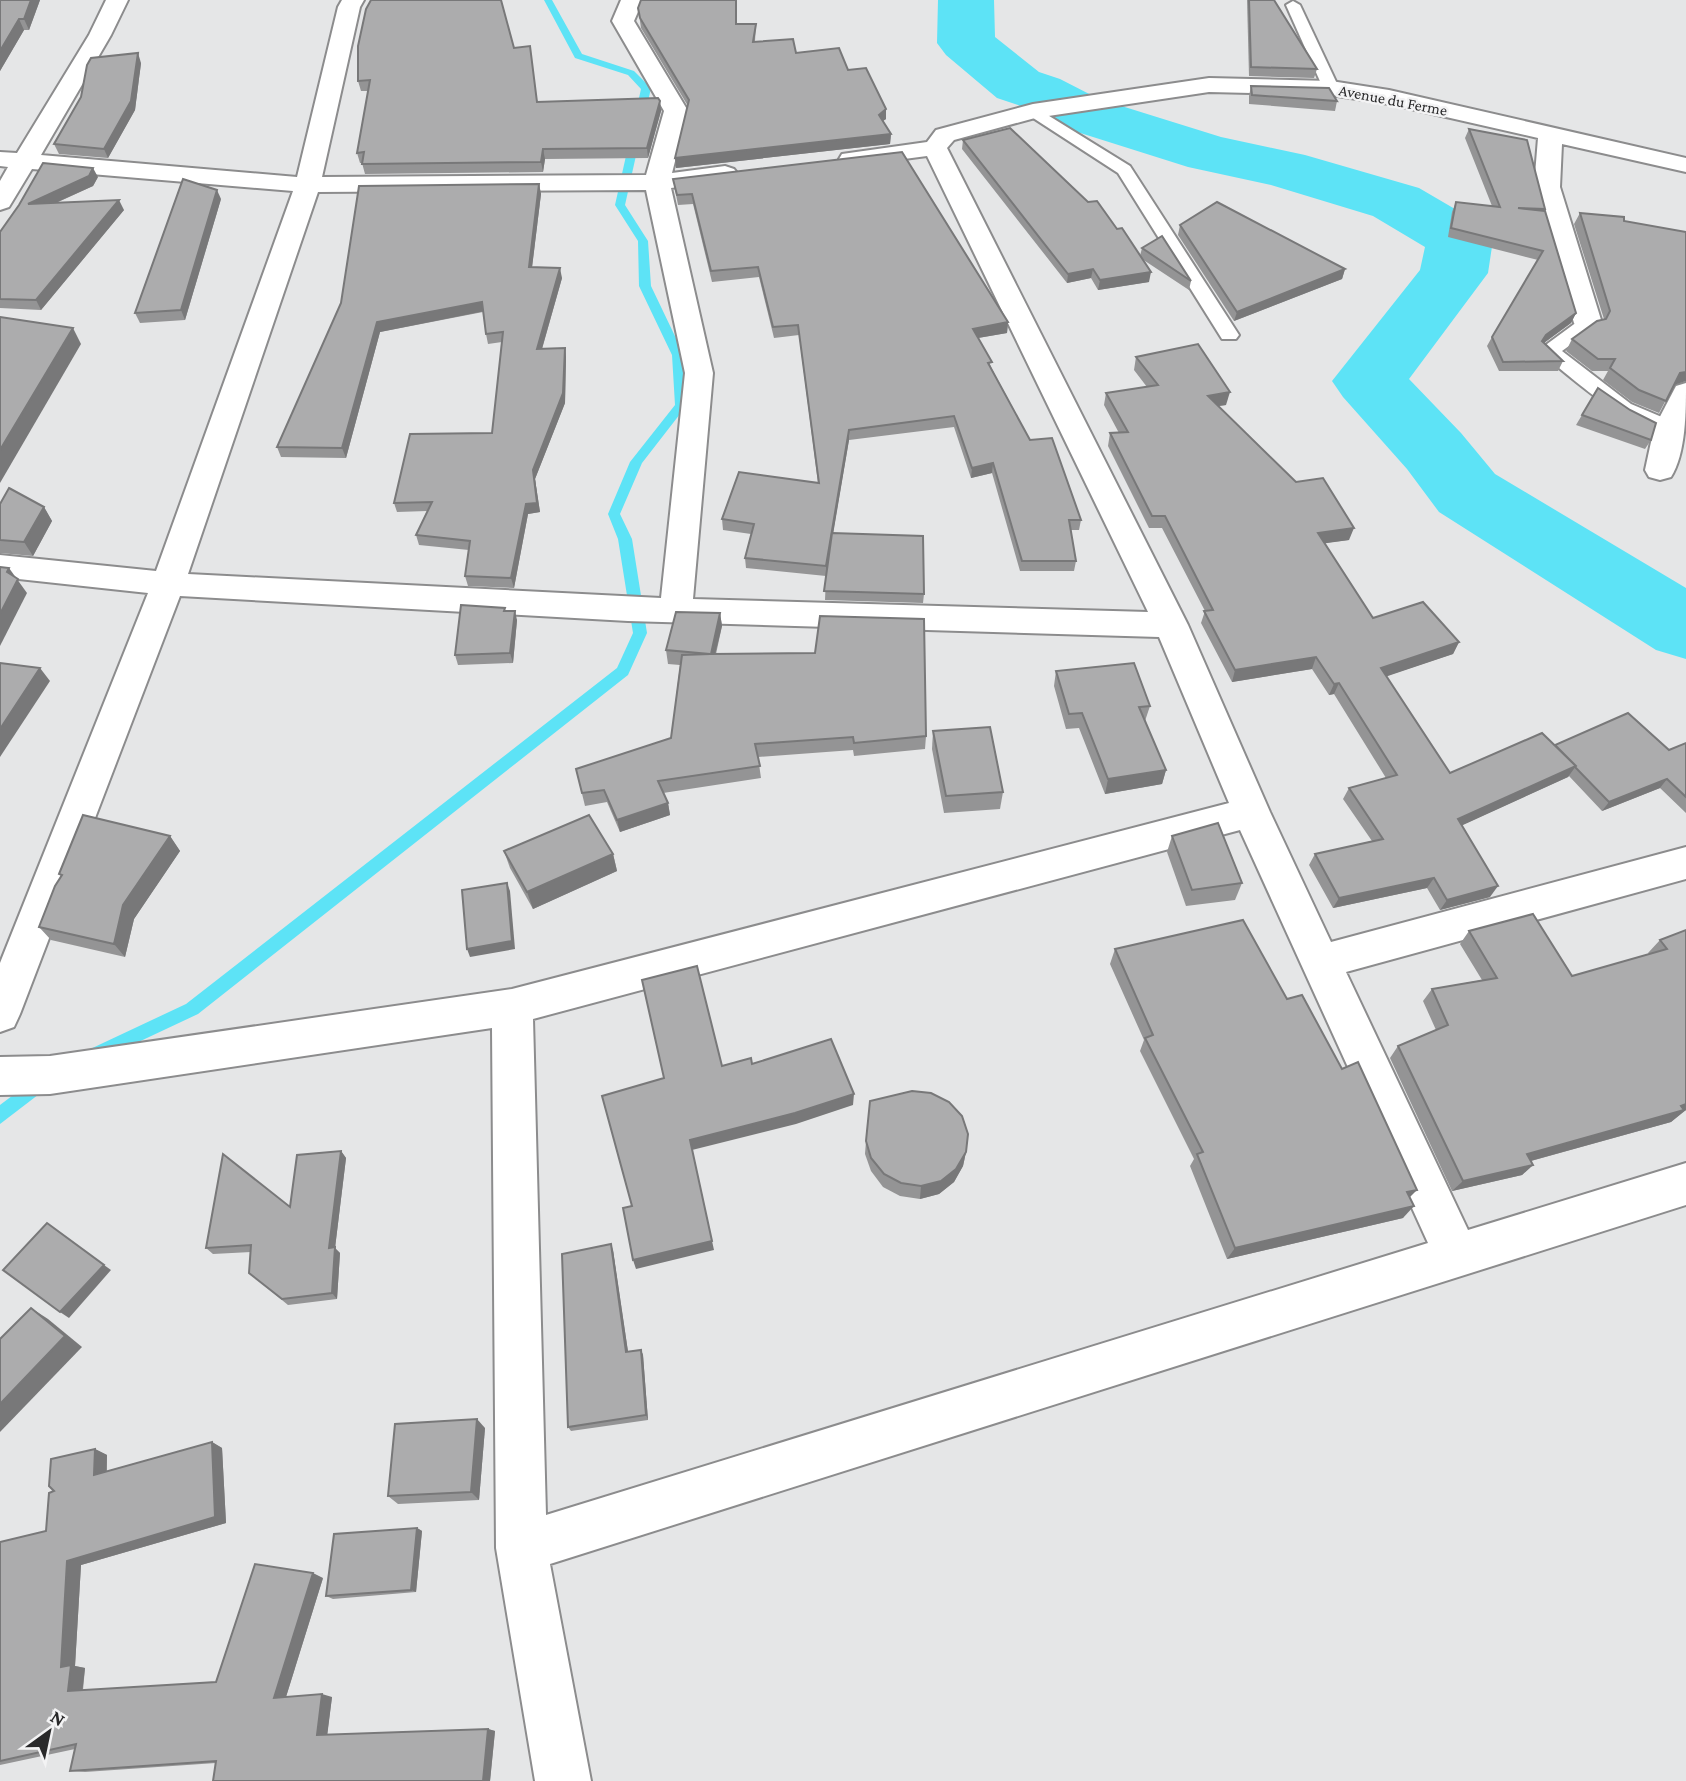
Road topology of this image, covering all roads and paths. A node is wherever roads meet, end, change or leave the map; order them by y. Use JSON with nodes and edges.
{"nodes":[{"id":1,"x":117,"y":0,"type":"edge"},
{"id":2,"x":353,"y":0,"type":"edge"},
{"id":3,"x":632,"y":0,"type":"edge"},
{"id":4,"x":1293,"y":5,"type":"dead end"},
{"id":5,"x":1331,"y":88,"type":"junction"},
{"id":6,"x":1038,"y":110,"type":"junction"},
{"id":7,"x":1550,"y":135,"type":"junction"},
{"id":8,"x":935,"y":148,"type":"junction"},
{"id":9,"x":12,"y":159,"type":"edge"},
{"id":10,"x":829,"y":161,"type":"edge"},
{"id":11,"x":1686,"y":165,"type":"edge"},
{"id":12,"x":749,"y":171,"type":"edge"},
{"id":13,"x":647,"y":183,"type":"junction"},
{"id":14,"x":308,"y":184,"type":"junction"},
{"id":15,"x":0,"y":202,"type":"edge"},
{"id":16,"x":1588,"y":323,"type":"joint"},
{"id":17,"x":1229,"y":335,"type":"dead end"},
{"id":18,"x":1686,"y":392,"type":"edge"},
{"id":19,"x":1669,"y":428,"type":"junction"},
{"id":20,"x":1660,"y":470,"type":"dead end"},
{"id":21,"x":0,"y":566,"type":"edge"},
{"id":22,"x":168,"y":584,"type":"junction"},
{"id":23,"x":652,"y":608,"type":"junction"},
{"id":24,"x":1171,"y":625,"type":"junction"},
{"id":25,"x":1251,"y":812,"type":"junction"},
{"id":26,"x":1686,"y":863,"type":"edge"},
{"id":27,"x":1321,"y":962,"type":"junction"},
{"id":28,"x":512,"y":1007,"type":"junction"},
{"id":29,"x":0,"y":1014,"type":"edge"},
{"id":30,"x":0,"y":1076,"type":"edge"},
{"id":31,"x":1686,"y":1184,"type":"edge"},
{"id":32,"x":1457,"y":1256,"type":"junction"},
{"id":33,"x":521,"y":1548,"type":"junction"},
{"id":34,"x":564,"y":1781,"type":"edge"}],
"edges":[{"from":1,"to":9,"type":"street"},
{"from":2,"to":14,"type":"street"},
{"from":3,"to":13,"type":"street"},
{"from":4,"to":5,"type":"lane"},
{"from":5,"to":6,"type":"street","name":"Avenue du Ferme"},
{"from":5,"to":7,"type":"street","name":"Avenue du Ferme"},
{"from":6,"to":8,"type":"street","name":"Avenue du Ferme"},
{"from":6,"to":17,"type":"lane"},
{"from":7,"to":11,"type":"street","name":"Avenue du Ferme"},
{"from":7,"to":16,"type":"street"},
{"from":8,"to":10,"type":"street"},
{"from":8,"to":24,"type":"street"},
{"from":9,"to":14,"type":"street"},
{"from":9,"to":15,"type":"street"},
{"from":12,"to":13,"type":"street"},
{"from":13,"to":14,"type":"street"},
{"from":13,"to":23,"type":"street"},
{"from":14,"to":22,"type":"street"},
{"from":16,"to":19,"type":"lane"},
{"from":18,"to":19,"type":"street"},
{"from":19,"to":20,"type":"street"},
{"from":21,"to":22,"type":"street"},
{"from":22,"to":23,"type":"street"},
{"from":22,"to":29,"type":"street"},
{"from":23,"to":24,"type":"street"},
{"from":24,"to":25,"type":"street"},
{"from":25,"to":27,"type":"street"},
{"from":25,"to":28,"type":"street"},
{"from":26,"to":27,"type":"street"},
{"from":27,"to":32,"type":"street"},
{"from":28,"to":30,"type":"street"},
{"from":28,"to":33,"type":"street"},
{"from":31,"to":32,"type":"street"},
{"from":32,"to":33,"type":"street"},
{"from":33,"to":34,"type":"street"}]}
